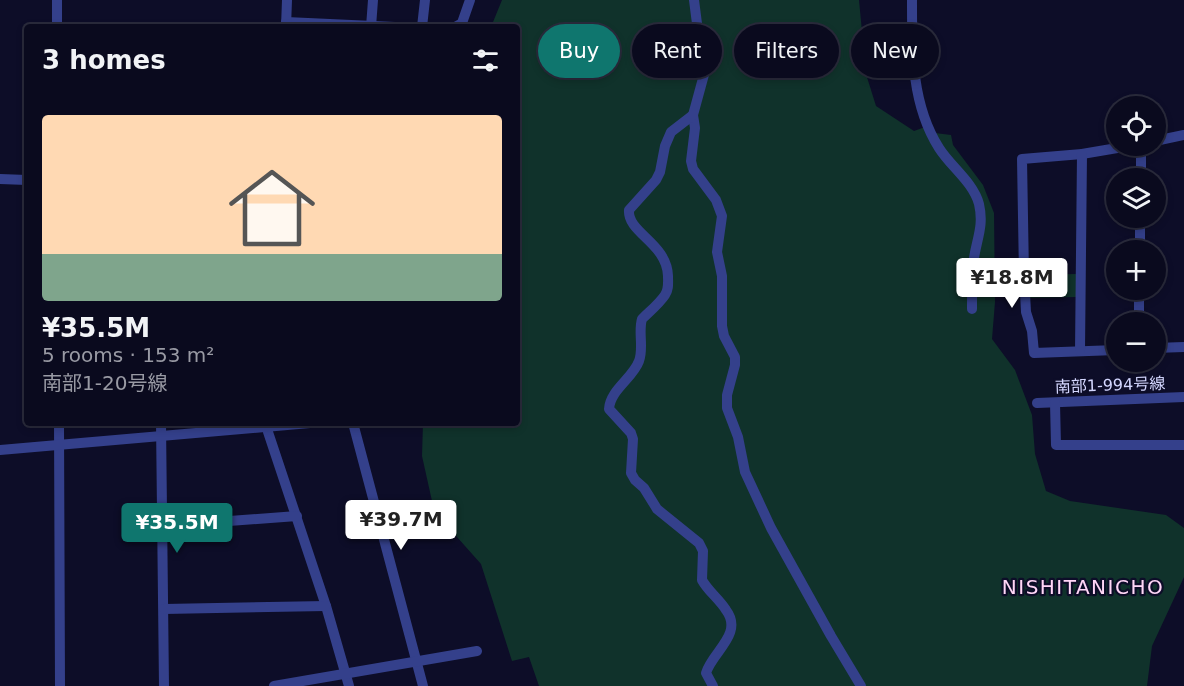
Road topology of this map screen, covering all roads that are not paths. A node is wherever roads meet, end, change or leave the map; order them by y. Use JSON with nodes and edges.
{"nodes":[{"id":1,"x":57,"y":0,"type":"edge"},
{"id":2,"x":287,"y":0,"type":"edge"},
{"id":3,"x":373,"y":0,"type":"edge"},
{"id":4,"x":425,"y":0,"type":"edge"},
{"id":5,"x":470,"y":0,"type":"edge"},
{"id":6,"x":694,"y":0,"type":"edge"},
{"id":7,"x":912,"y":0,"type":"edge"},
{"id":8,"x":57,"y":24,"type":"edge"},
{"id":9,"x":286,"y":24,"type":"edge"},
{"id":10,"x":372,"y":24,"type":"edge"},
{"id":11,"x":422,"y":24,"type":"edge"},
{"id":12,"x":460,"y":24,"type":"edge"},
{"id":13,"x":693,"y":115,"type":"junction"},
{"id":14,"x":1184,"y":135,"type":"edge"},
{"id":15,"x":1166,"y":139,"type":"edge"},
{"id":16,"x":1106,"y":150,"type":"edge"},
{"id":17,"x":1082,"y":154,"type":"junction"},
{"id":18,"x":0,"y":179,"type":"edge"},
{"id":19,"x":24,"y":180,"type":"edge"},
{"id":20,"x":972,"y":309,"type":"dead end"},
{"id":21,"x":1184,"y":347,"type":"edge"},
{"id":22,"x":1166,"y":348,"type":"edge"},
{"id":23,"x":1106,"y":350,"type":"edge"},
{"id":24,"x":1080,"y":351,"type":"junction"},
{"id":25,"x":1184,"y":397,"type":"edge"},
{"id":26,"x":1037,"y":403,"type":"dead end"},
{"id":27,"x":1055,"y":403,"type":"junction"},
{"id":28,"x":59,"y":426,"type":"edge"},
{"id":29,"x":161,"y":426,"type":"edge"},
{"id":30,"x":257,"y":426,"type":"edge"},
{"id":31,"x":267,"y":426,"type":"edge"},
{"id":32,"x":354,"y":426,"type":"edge"},
{"id":33,"x":161,"y":436,"type":"junction"},
{"id":34,"x":59,"y":445,"type":"junction"},
{"id":35,"x":1184,"y":445,"type":"edge"},
{"id":36,"x":0,"y":450,"type":"edge"},
{"id":37,"x":297,"y":516,"type":"junction"},
{"id":38,"x":436,"y":519,"type":"dead end"},
{"id":39,"x":162,"y":526,"type":"junction"},
{"id":40,"x":382,"y":534,"type":"junction"},
{"id":41,"x":326,"y":606,"type":"junction"},
{"id":42,"x":164,"y":609,"type":"junction"},
{"id":43,"x":477,"y":651,"type":"dead end"},
{"id":44,"x":417,"y":662,"type":"junction"},
{"id":45,"x":346,"y":674,"type":"junction"},
{"id":46,"x":294,"y":684,"type":"edge"},
{"id":47,"x":60,"y":686,"type":"edge"},
{"id":48,"x":164,"y":686,"type":"edge"},
{"id":49,"x":274,"y":686,"type":"edge"},
{"id":50,"x":350,"y":686,"type":"edge"},
{"id":51,"x":423,"y":686,"type":"edge"},
{"id":52,"x":712,"y":686,"type":"edge"},
{"id":53,"x":861,"y":686,"type":"edge"}],
"edges":[{"from":1,"to":8,"type":"street"},
{"from":2,"to":9,"type":"street"},
{"from":3,"to":10,"type":"street"},
{"from":4,"to":11,"type":"street"},
{"from":5,"to":12,"type":"street"},
{"from":6,"to":13,"type":"street"},
{"from":7,"to":20,"type":"street"},
{"from":13,"to":52,"type":"street"},
{"from":13,"to":53,"type":"street"},
{"from":14,"to":15,"type":"street"},
{"from":16,"to":17,"type":"street"},
{"from":17,"to":24,"type":"street"},
{"from":17,"to":24,"type":"street"},
{"from":18,"to":19,"type":"street"},
{"from":21,"to":22,"type":"street"},
{"from":23,"to":24,"type":"street"},
{"from":25,"to":27,"type":"street","name":"南部1-994号線"},
{"from":26,"to":27,"type":"street","name":"南部1-994号線"},
{"from":27,"to":35,"type":"street"},
{"from":28,"to":34,"type":"street"},
{"from":29,"to":33,"type":"street"},
{"from":30,"to":33,"type":"street"},
{"from":31,"to":37,"type":"street"},
{"from":32,"to":40,"type":"street"},
{"from":33,"to":34,"type":"street"},
{"from":33,"to":39,"type":"street"},
{"from":34,"to":36,"type":"street"},
{"from":34,"to":47,"type":"street"},
{"from":37,"to":39,"type":"street"},
{"from":37,"to":41,"type":"street"},
{"from":38,"to":40,"type":"street"},
{"from":39,"to":42,"type":"street"},
{"from":40,"to":44,"type":"street"},
{"from":41,"to":42,"type":"street"},
{"from":41,"to":45,"type":"street"},
{"from":42,"to":48,"type":"street"},
{"from":43,"to":44,"type":"street"},
{"from":44,"to":45,"type":"street"},
{"from":44,"to":51,"type":"street"},
{"from":45,"to":46,"type":"street"},
{"from":45,"to":50,"type":"street"},
{"from":46,"to":49,"type":"street"}]}
